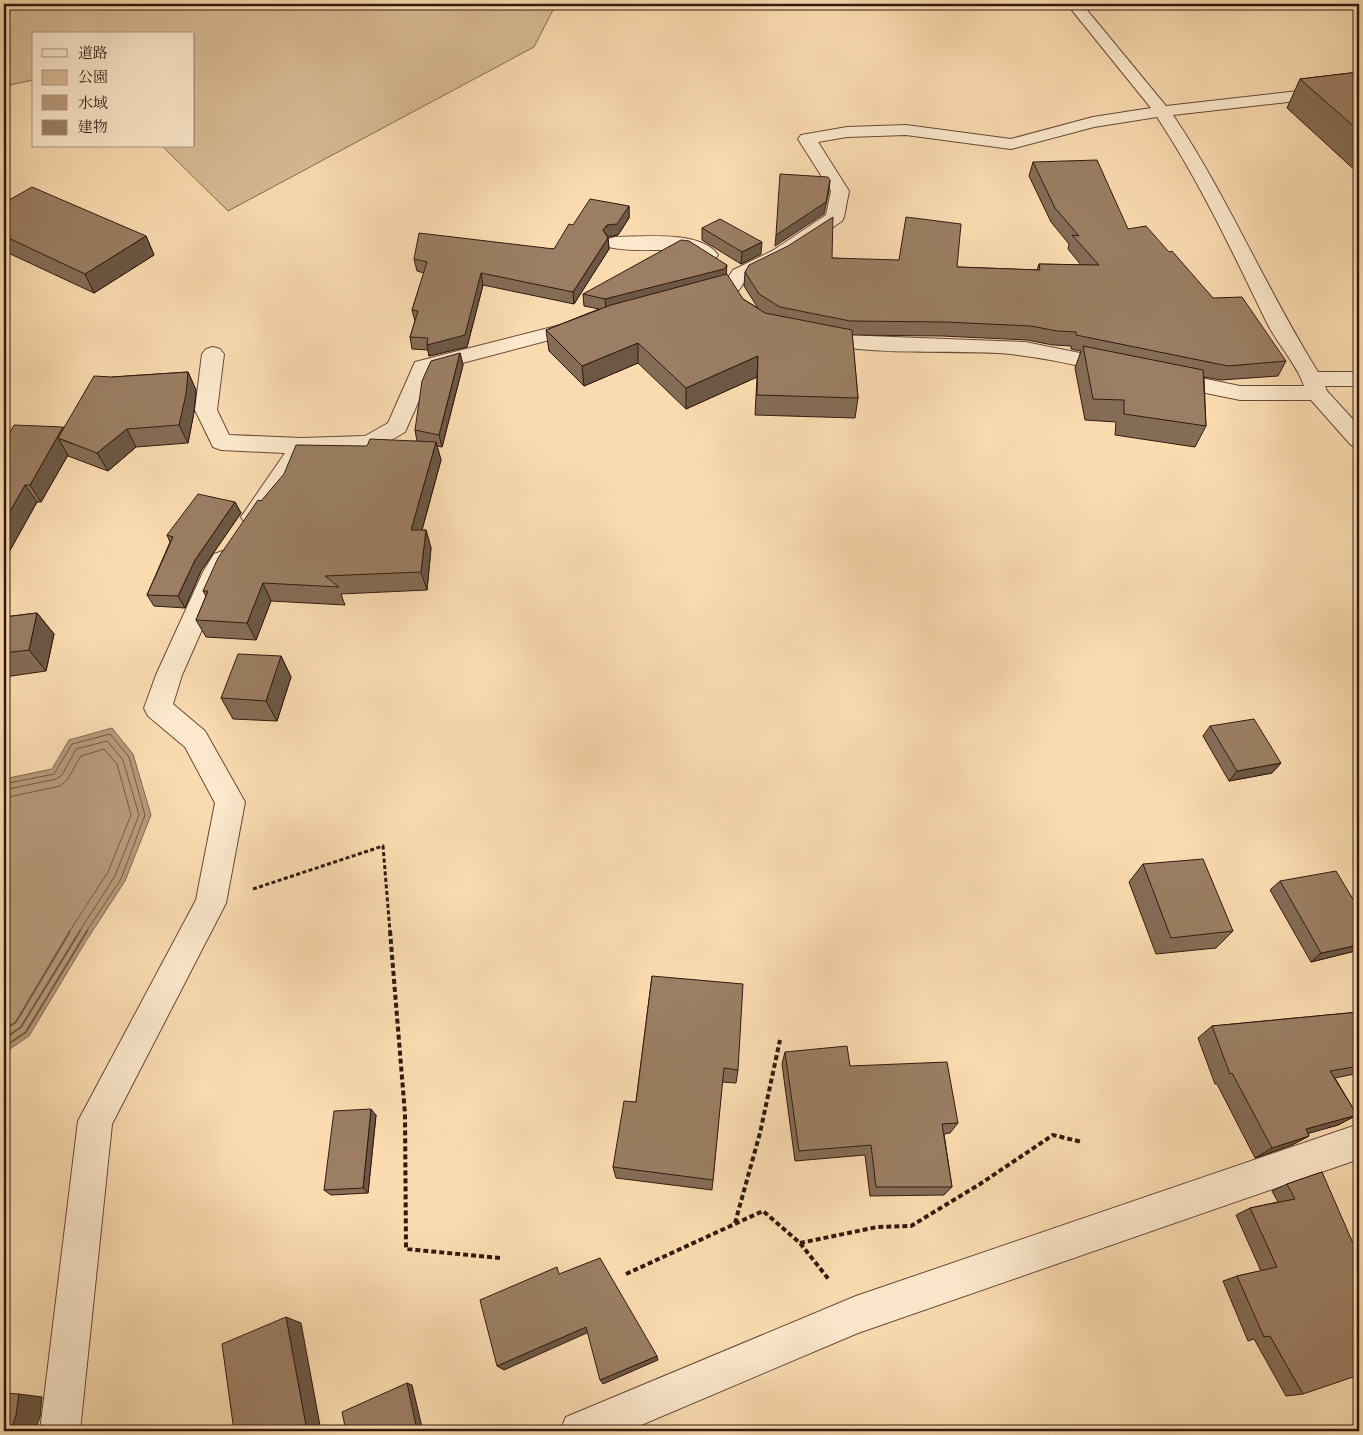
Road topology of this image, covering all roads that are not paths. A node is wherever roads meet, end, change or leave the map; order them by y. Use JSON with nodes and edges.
{"nodes":[{"id":1,"x":1074,"y":4,"type":"edge"},
{"id":2,"x":1359,"y":89,"type":"edge"},
{"id":3,"x":1162,"y":112,"type":"junction"},
{"id":4,"x":615,"y":243,"type":"dead end"},
{"id":5,"x":737,"y":286,"type":"junction"},
{"id":6,"x":674,"y":301,"type":"edge"},
{"id":7,"x":606,"y":319,"type":"edge"},
{"id":8,"x":801,"y":334,"type":"edge"},
{"id":9,"x":213,"y":354,"type":"dead end"},
{"id":10,"x":1359,"y":379,"type":"edge"},
{"id":11,"x":1315,"y":386,"type":"junction"},
{"id":12,"x":1359,"y":440,"type":"edge"},
{"id":13,"x":301,"y":446,"type":"junction"},
{"id":14,"x":1359,"y":1141,"type":"edge"},
{"id":15,"x":60,"y":1431,"type":"edge"},
{"id":16,"x":580,"y":1431,"type":"edge"}],
"edges":[{"from":1,"to":3,"type":"street"},
{"from":2,"to":3,"type":"street"},
{"from":3,"to":5,"type":"street"},
{"from":3,"to":11,"type":"street"},
{"from":4,"to":5,"type":"street"},
{"from":5,"to":6,"type":"street"},
{"from":7,"to":13,"type":"street"},
{"from":8,"to":11,"type":"street"},
{"from":9,"to":13,"type":"street"},
{"from":10,"to":11,"type":"street"},
{"from":11,"to":12,"type":"street"},
{"from":13,"to":15,"type":"street"},
{"from":14,"to":16,"type":"street"}]}
